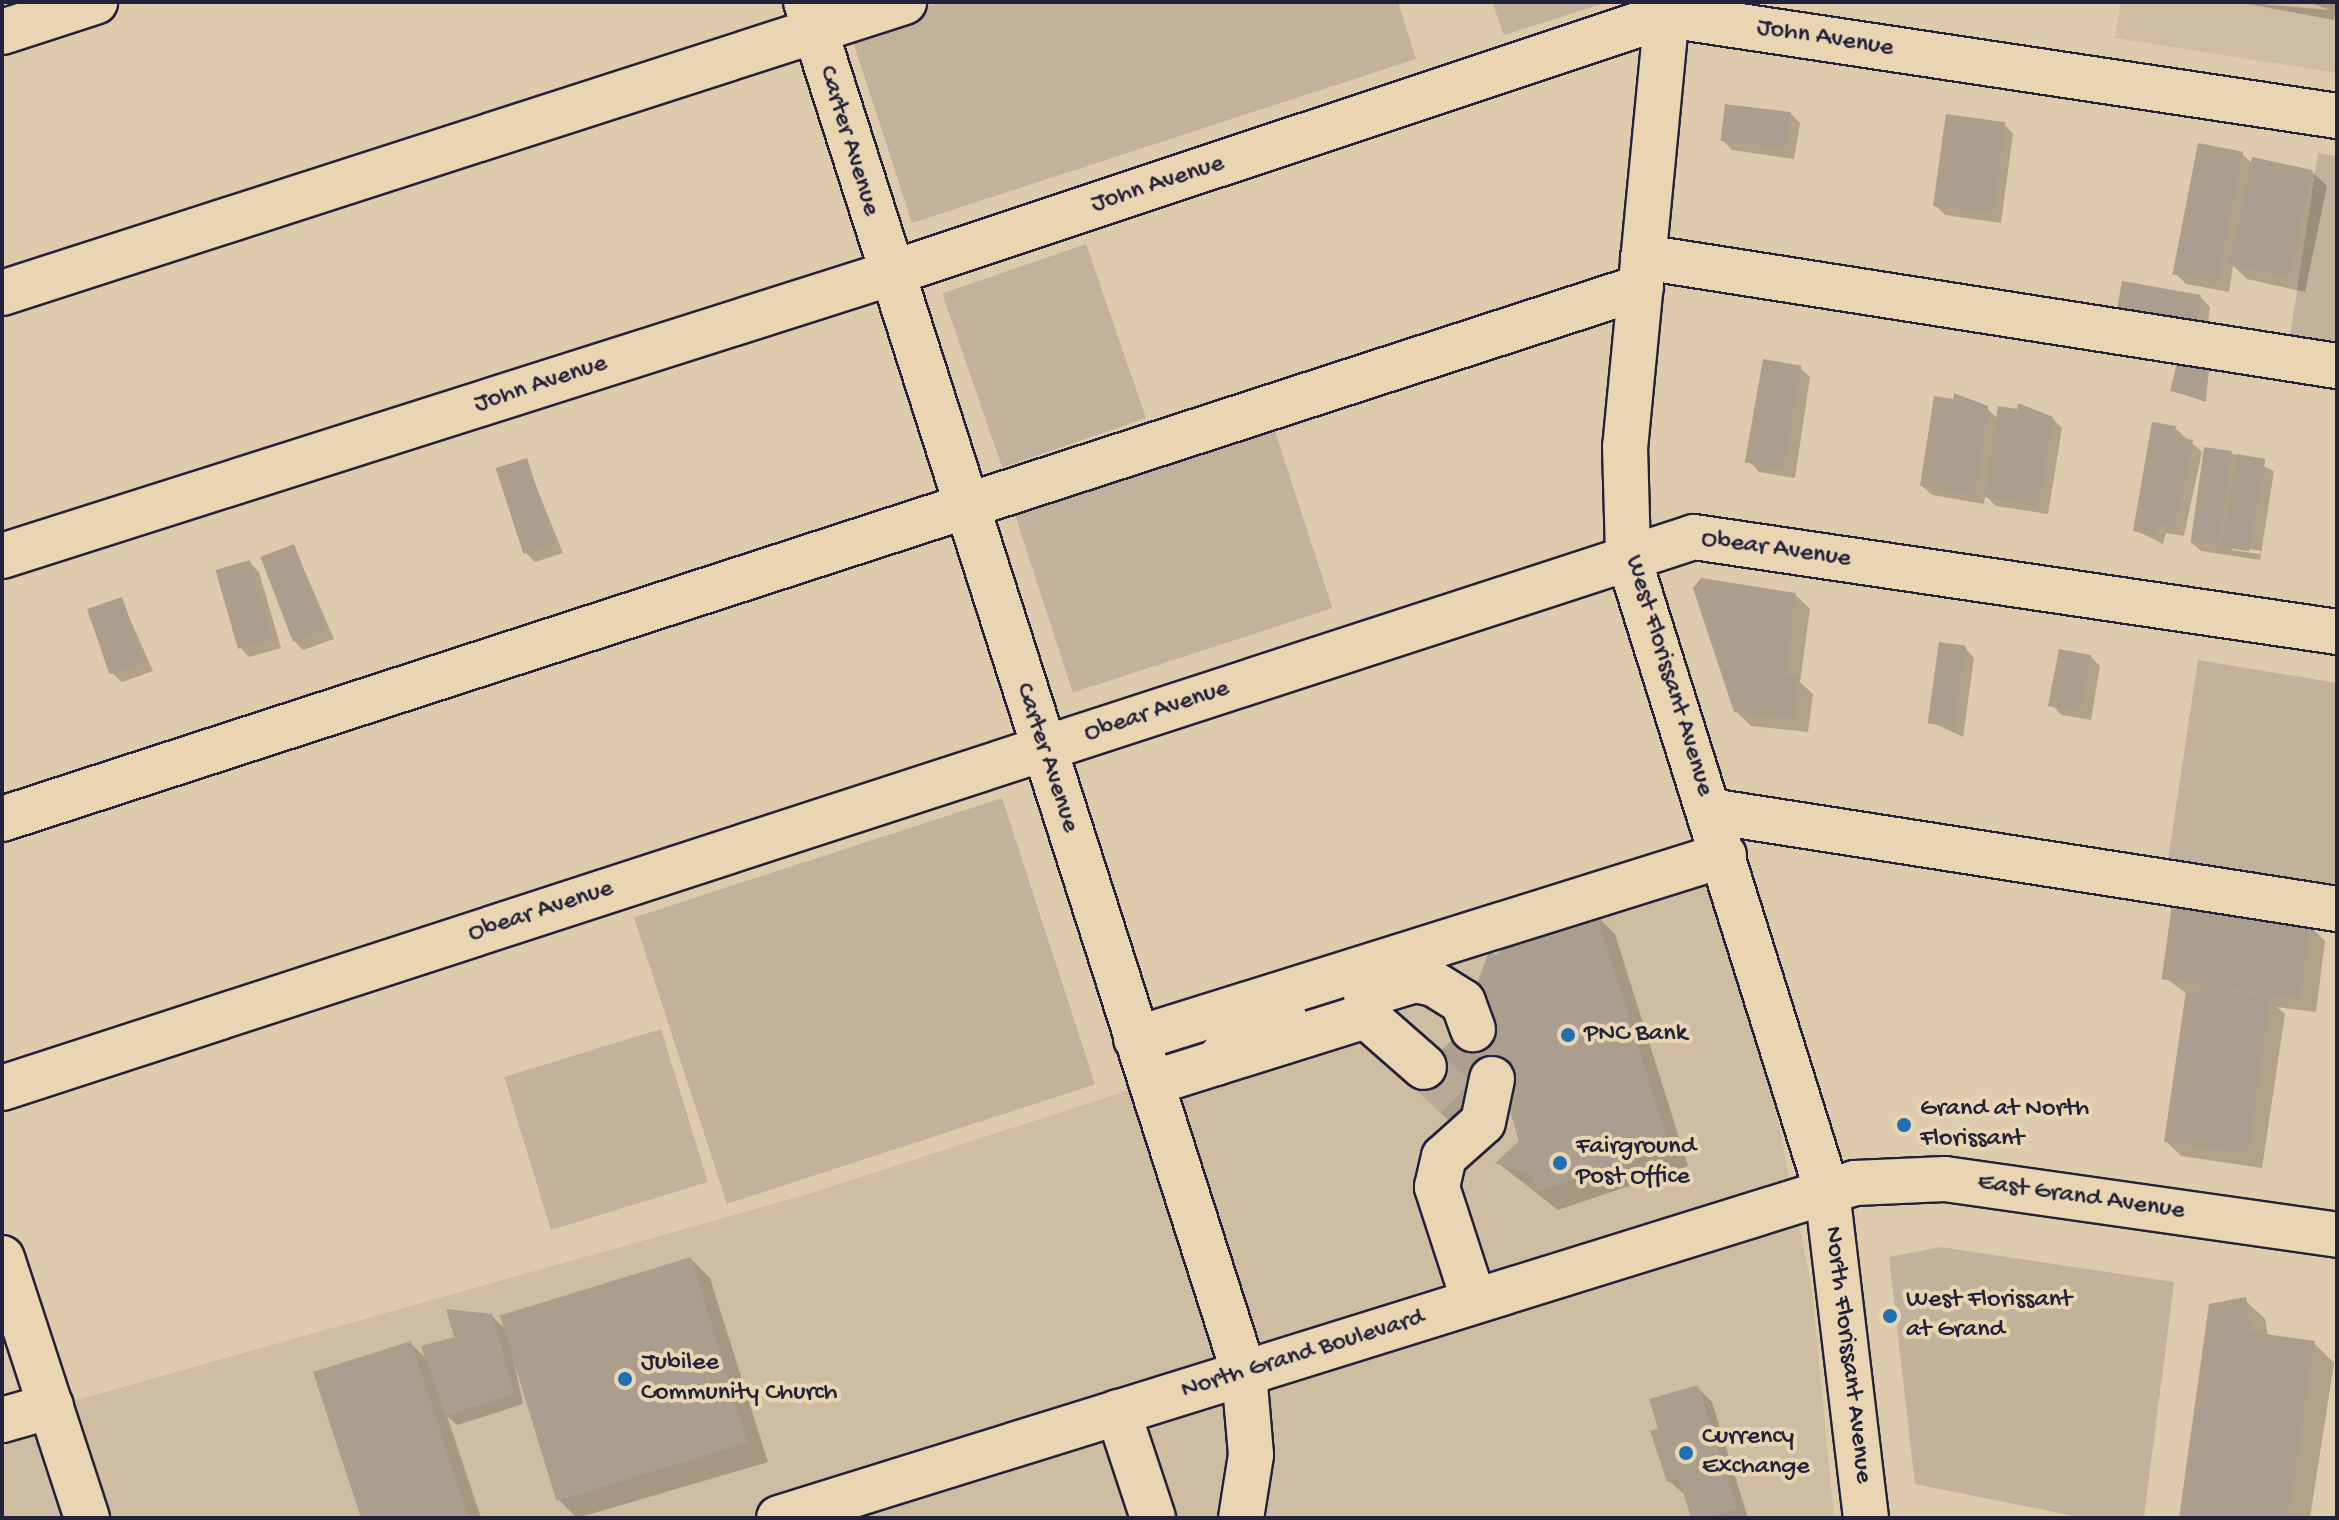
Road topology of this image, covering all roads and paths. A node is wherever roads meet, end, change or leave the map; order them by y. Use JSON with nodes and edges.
{"nodes":[{"id":1,"x":95,"y":2,"type":"edge"},
{"id":2,"x":904,"y":2,"type":"edge"},
{"id":3,"x":1668,"y":9,"type":"edge"},
{"id":4,"x":810,"y":17,"type":"edge"},
{"id":5,"x":2,"y":32,"type":"edge"},
{"id":6,"x":2337,"y":116,"type":"edge"},
{"id":7,"x":1642,"y":272,"type":"junction"},
{"id":8,"x":889,"y":274,"type":"junction"},
{"id":9,"x":2,"y":293,"type":"edge"},
{"id":10,"x":2337,"y":366,"type":"edge"},
{"id":11,"x":966,"y":511,"type":"junction"},
{"id":12,"x":2,"y":556,"type":"edge"},
{"id":13,"x":1628,"y":556,"type":"junction"},
{"id":14,"x":2337,"y":632,"type":"edge"},
{"id":15,"x":1043,"y":748,"type":"junction"},
{"id":16,"x":1710,"y":811,"type":"junction"},
{"id":17,"x":2,"y":819,"type":"edge"},
{"id":18,"x":1724,"y":855,"type":"junction"},
{"id":19,"x":2337,"y":909,"type":"edge"},
{"id":20,"x":1473,"y":1029,"type":"dead end"},
{"id":21,"x":1136,"y":1039,"type":"junction"},
{"id":22,"x":1216,"y":1063,"type":"junction"},
{"id":23,"x":1424,"y":1067,"type":"tunnel mouth"},
{"id":24,"x":1152,"y":1083,"type":"junction"},
{"id":25,"x":2,"y":1088,"type":"edge"},
{"id":26,"x":1477,"y":1104,"type":"dead end"},
{"id":27,"x":1827,"y":1191,"type":"junction"},
{"id":28,"x":2337,"y":1235,"type":"edge"},
{"id":29,"x":2,"y":1258,"type":"edge"},
{"id":30,"x":1474,"y":1301,"type":"junction"},
{"id":31,"x":1244,"y":1373,"type":"junction"},
{"id":32,"x":51,"y":1406,"type":"junction"},
{"id":33,"x":1118,"y":1412,"type":"junction"},
{"id":34,"x":2,"y":1420,"type":"edge"},
{"id":35,"x":87,"y":1518,"type":"edge"},
{"id":36,"x":779,"y":1518,"type":"edge"},
{"id":37,"x":1153,"y":1518,"type":"edge"},
{"id":38,"x":1241,"y":1518,"type":"edge"},
{"id":39,"x":1866,"y":1518,"type":"edge"}],
"edges":[{"from":1,"to":5,"type":"street"},
{"from":2,"to":4,"type":"street"},
{"from":3,"to":6,"type":"street","name":"John Avenue"},
{"from":3,"to":7,"type":"street","name":"West Florissant Avenue"},
{"from":3,"to":8,"type":"street","name":"John Avenue"},
{"from":4,"to":8,"type":"street","name":"Carter Avenue"},
{"from":4,"to":9,"type":"street"},
{"from":7,"to":10,"type":"street"},
{"from":7,"to":11,"type":"street"},
{"from":7,"to":13,"type":"street","name":"West Florissant Avenue"},
{"from":8,"to":11,"type":"street","name":"Carter Avenue"},
{"from":8,"to":12,"type":"street","name":"John Avenue"},
{"from":11,"to":15,"type":"street","name":"Carter Avenue"},
{"from":11,"to":17,"type":"street"},
{"from":13,"to":14,"type":"street","name":"Obear Avenue"},
{"from":13,"to":15,"type":"street","name":"Obear Avenue"},
{"from":13,"to":16,"type":"street","name":"West Florissant Avenue"},
{"from":15,"to":21,"type":"street","name":"Carter Avenue"},
{"from":15,"to":25,"type":"street","name":"Obear Avenue"},
{"from":16,"to":18,"type":"street","name":"West Florissant Avenue"},
{"from":16,"to":19,"type":"street"},
{"from":18,"to":21,"type":"street"},
{"from":18,"to":27,"type":"street","name":"West Florissant Avenue"},
{"from":20,"to":22,"type":"street"},
{"from":21,"to":24,"type":"street","name":"Carter Avenue"},
{"from":22,"to":23,"type":"street"},
{"from":22,"to":24,"type":"street"},
{"from":24,"to":31,"type":"street","name":"Carter Avenue"},
{"from":26,"to":30,"type":"street"},
{"from":27,"to":28,"type":"street","name":"East Grand Avenue"},
{"from":27,"to":30,"type":"street","name":"North Grand Boulevard"},
{"from":27,"to":39,"type":"street","name":"North Florissant Avenue"},
{"from":29,"to":32,"type":"street"},
{"from":30,"to":31,"type":"street","name":"North Grand Boulevard"},
{"from":31,"to":33,"type":"street","name":"North Grand Boulevard"},
{"from":31,"to":38,"type":"street","name":"Carter Avenue"},
{"from":32,"to":34,"type":"street"},
{"from":32,"to":35,"type":"street"},
{"from":33,"to":36,"type":"street","name":"North Grand Boulevard"},
{"from":33,"to":37,"type":"street"}]}
